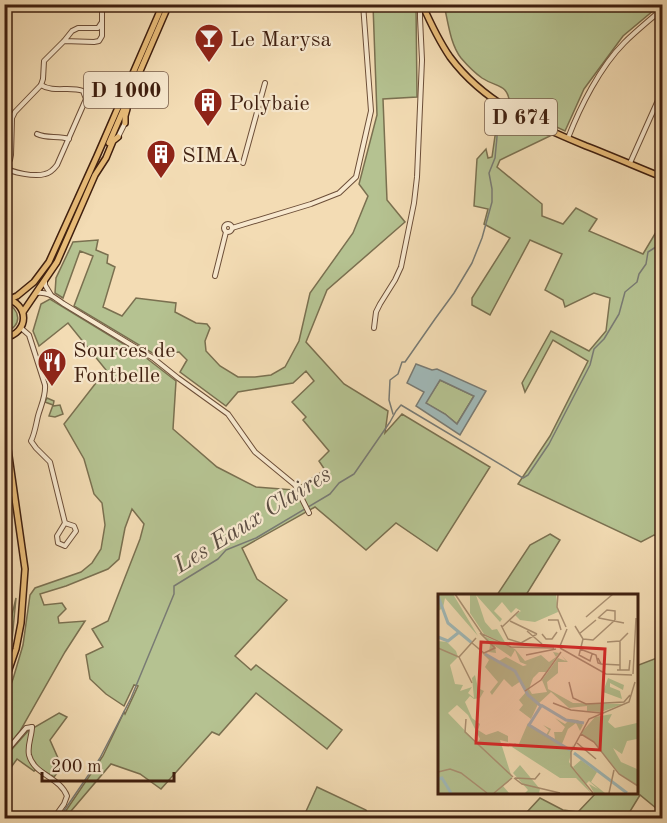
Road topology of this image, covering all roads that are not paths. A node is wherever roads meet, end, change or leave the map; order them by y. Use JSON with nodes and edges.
{"nodes":[{"id":1,"x":102,"y":4,"type":"edge"},
{"id":2,"x":163,"y":4,"type":"edge"},
{"id":3,"x":169,"y":4,"type":"edge"},
{"id":4,"x":363,"y":4,"type":"edge"},
{"id":5,"x":423,"y":5,"type":"edge"},
{"id":6,"x":663,"y":9,"type":"edge"},
{"id":7,"x":162,"y":21,"type":"junction"},
{"id":8,"x":102,"y":22,"type":"junction"},
{"id":9,"x":64,"y":41,"type":"junction"},
{"id":10,"x":266,"y":83,"type":"dead end"},
{"id":11,"x":41,"y":85,"type":"junction"},
{"id":12,"x":663,"y":94,"type":"edge"},
{"id":13,"x":125,"y":123,"type":"joint"},
{"id":14,"x":37,"y":134,"type":"dead end"},
{"id":15,"x":118,"y":137,"type":"joint"},
{"id":16,"x":568,"y":138,"type":"junction"},
{"id":17,"x":69,"y":139,"type":"junction"},
{"id":18,"x":243,"y":163,"type":"dead end"},
{"id":19,"x":630,"y":164,"type":"junction"},
{"id":20,"x":4,"y":167,"type":"edge"},
{"id":21,"x":95,"y":175,"type":"junction"},
{"id":22,"x":663,"y":177,"type":"edge"},
{"id":23,"x":214,"y":276,"type":"dead end"},
{"id":24,"x":45,"y":281,"type":"junction"},
{"id":25,"x":36,"y":293,"type":"junction"},
{"id":26,"x":51,"y":295,"type":"junction"},
{"id":27,"x":7,"y":299,"type":"edge"},
{"id":28,"x":22,"y":312,"type":"junction"},
{"id":29,"x":21,"y":328,"type":"junction"},
{"id":30,"x":374,"y":328,"type":"dead end"},
{"id":31,"x":12,"y":336,"type":"junction"},
{"id":32,"x":4,"y":338,"type":"edge"},
{"id":33,"x":4,"y":346,"type":"edge"},
{"id":34,"x":4,"y":405,"type":"edge"},
{"id":35,"x":4,"y":457,"type":"edge"},
{"id":36,"x":308,"y":512,"type":"dead end"},
{"id":37,"x":65,"y":524,"type":"junction"},
{"id":38,"x":4,"y":674,"type":"edge"},
{"id":39,"x":4,"y":684,"type":"edge"},
{"id":40,"x":4,"y":754,"type":"edge"},
{"id":41,"x":54,"y":819,"type":"edge"}],
"edges":[{"from":1,"to":8,"type":"street"},
{"from":2,"to":27,"type":"main road","number":"D 1000"},
{"from":3,"to":7,"type":"main road","number":"D 1000"},
{"from":4,"to":23,"type":"street"},
{"from":5,"to":16,"type":"main road","number":"D 674"},
{"from":5,"to":30,"type":"street"},
{"from":6,"to":16,"type":"street"},
{"from":7,"to":13,"type":"main road"},
{"from":7,"to":21,"type":"main road","number":"D 1000"},
{"from":8,"to":9,"type":"street"},
{"from":8,"to":9,"type":"street"},
{"from":9,"to":11,"type":"street"},
{"from":10,"to":18,"type":"street"},
{"from":11,"to":17,"type":"street"},
{"from":11,"to":20,"type":"street"},
{"from":12,"to":19,"type":"street"},
{"from":13,"to":15,"type":"street"},
{"from":14,"to":17,"type":"street"},
{"from":15,"to":21,"type":"main road"},
{"from":16,"to":19,"type":"main road","number":"D 674"},
{"from":17,"to":20,"type":"street"},
{"from":19,"to":22,"type":"main road","number":"D 674"},
{"from":21,"to":24,"type":"main road","number":"D 1000"},
{"from":24,"to":25,"type":"main road","number":"D 1000"},
{"from":24,"to":26,"type":"street"},
{"from":25,"to":26,"type":"street"},
{"from":25,"to":28,"type":"main road","number":"D 1000"},
{"from":26,"to":36,"type":"street"},
{"from":27,"to":28,"type":"main road"},
{"from":28,"to":29,"type":"main road"},
{"from":29,"to":31,"type":"main road"},
{"from":29,"to":37,"type":"street"},
{"from":31,"to":32,"type":"main road"},
{"from":31,"to":33,"type":"main road"},
{"from":34,"to":39,"type":"main road"},
{"from":35,"to":38,"type":"main road"},
{"from":37,"to":37,"type":"street"},
{"from":40,"to":41,"type":"street"}]}
